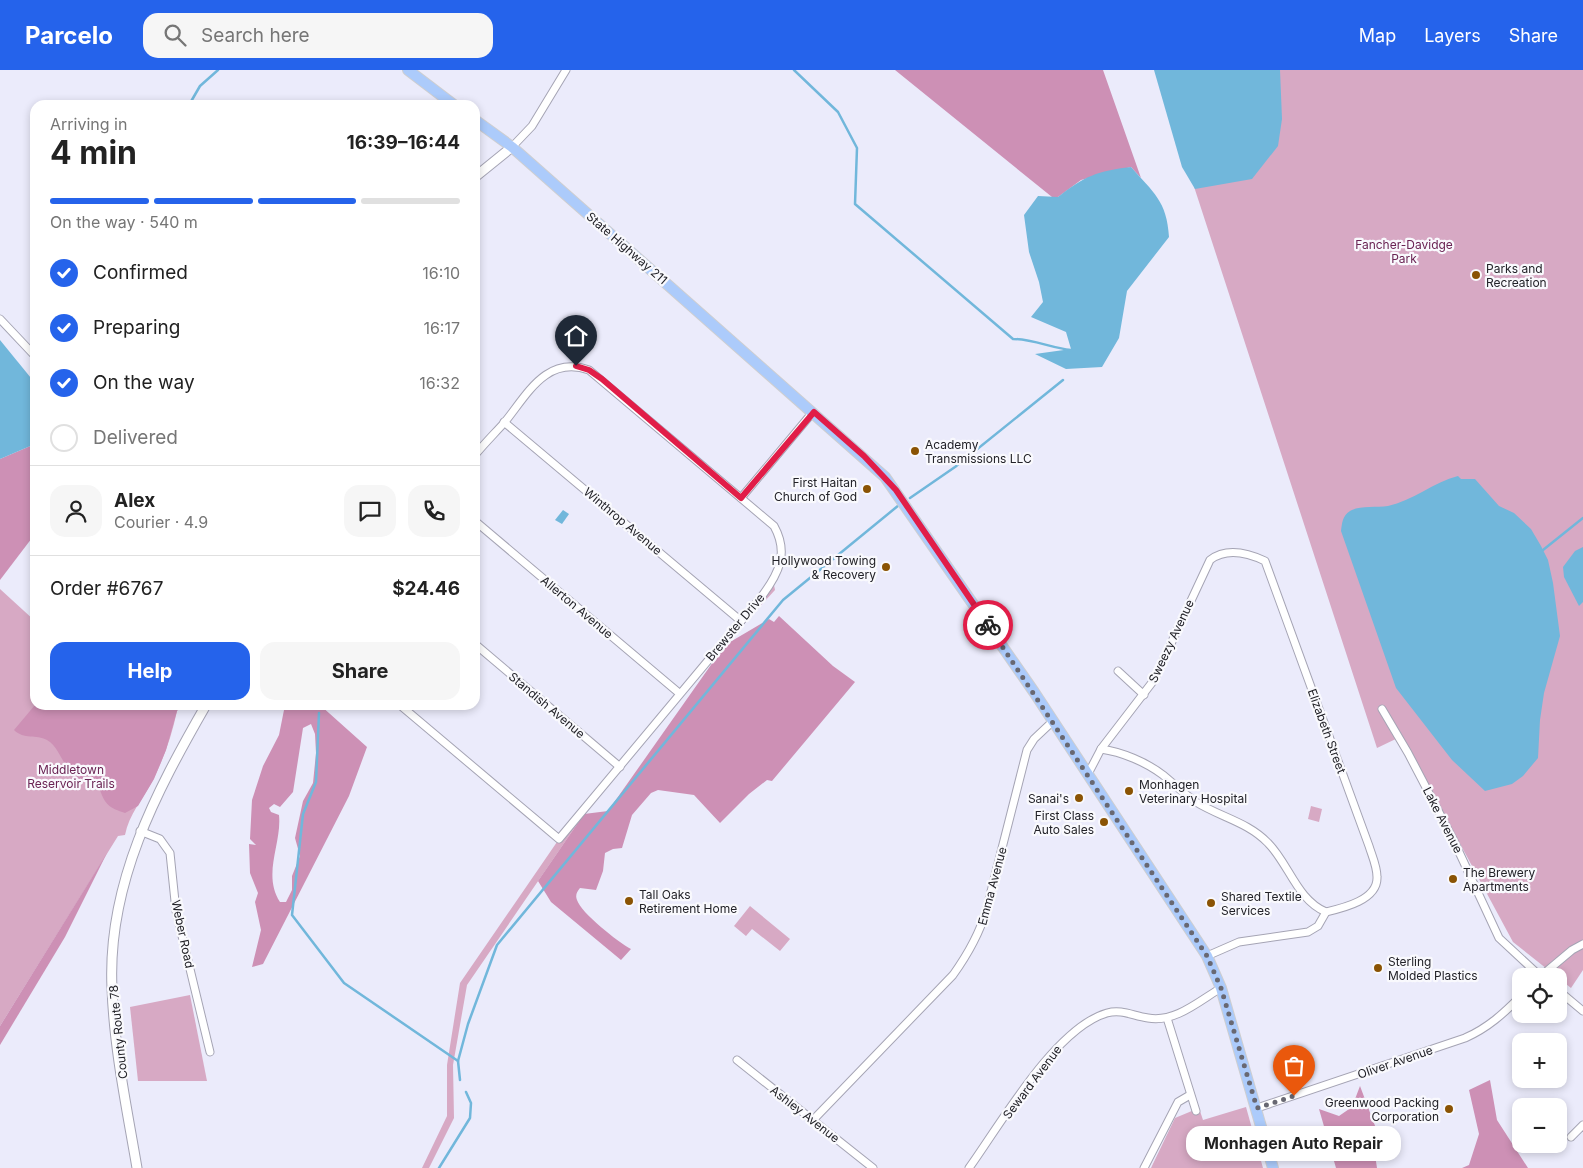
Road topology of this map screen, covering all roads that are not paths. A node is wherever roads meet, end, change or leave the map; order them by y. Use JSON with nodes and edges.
{"nodes":[{"id":1,"x":408,"y":70,"type":"edge"},
{"id":2,"x":566,"y":70,"type":"edge"},
{"id":3,"x":447,"y":100,"type":"edge"},
{"id":4,"x":480,"y":124,"type":"edge"},
{"id":5,"x":512,"y":147,"type":"junction"},
{"id":6,"x":480,"y":173,"type":"edge"},
{"id":7,"x":0,"y":320,"type":"edge"},
{"id":8,"x":30,"y":351,"type":"edge"},
{"id":9,"x":814,"y":412,"type":"junction"},
{"id":10,"x":504,"y":422,"type":"junction"},
{"id":11,"x":480,"y":449,"type":"edge"},
{"id":12,"x":741,"y":498,"type":"junction"},
{"id":13,"x":480,"y":525,"type":"edge"},
{"id":14,"x":1270,"y":570,"type":"joint"},
{"id":15,"x":741,"y":621,"type":"junction"},
{"id":16,"x":480,"y":648,"type":"edge"},
{"id":17,"x":1118,"y":671,"type":"dead end"},
{"id":18,"x":679,"y":693,"type":"junction"},
{"id":19,"x":1144,"y":695,"type":"junction"},
{"id":20,"x":1382,"y":709,"type":"dead end"},
{"id":21,"x":203,"y":710,"type":"edge"},
{"id":22,"x":406,"y":710,"type":"edge"},
{"id":23,"x":1052,"y":722,"type":"junction"},
{"id":24,"x":1101,"y":749,"type":"junction"},
{"id":25,"x":620,"y":767,"type":"junction"},
{"id":26,"x":1088,"y":774,"type":"junction"},
{"id":27,"x":140,"y":832,"type":"junction"},
{"id":28,"x":1326,"y":912,"type":"junction"},
{"id":29,"x":1583,"y":944,"type":"edge"},
{"id":30,"x":1207,"y":956,"type":"junction"},
{"id":31,"x":1532,"y":968,"type":"edge"},
{"id":32,"x":1551,"y":968,"type":"edge"},
{"id":33,"x":1221,"y":988,"type":"junction"},
{"id":34,"x":1567,"y":998,"type":"edge"},
{"id":35,"x":1512,"y":1005,"type":"edge"},
{"id":36,"x":1583,"y":1011,"type":"edge"},
{"id":37,"x":1167,"y":1018,"type":"junction"},
{"id":38,"x":210,"y":1052,"type":"dead end"},
{"id":39,"x":737,"y":1060,"type":"dead end"},
{"id":40,"x":1190,"y":1095,"type":"junction"},
{"id":41,"x":1257,"y":1108,"type":"junction"},
{"id":42,"x":1196,"y":1111,"type":"dead end"},
{"id":43,"x":814,"y":1118,"type":"junction"},
{"id":44,"x":1583,"y":1125,"type":"edge"},
{"id":45,"x":1571,"y":1137,"type":"dead end"},
{"id":46,"x":137,"y":1168,"type":"edge"},
{"id":47,"x":873,"y":1168,"type":"edge"},
{"id":48,"x":969,"y":1168,"type":"edge"},
{"id":49,"x":1144,"y":1168,"type":"edge"},
{"id":50,"x":1273,"y":1168,"type":"edge"}],
"edges":[{"from":1,"to":3,"type":"main road"},
{"from":2,"to":5,"type":"street"},
{"from":4,"to":5,"type":"main road","name":"State Highway 211"},
{"from":5,"to":6,"type":"street"},
{"from":5,"to":9,"type":"main road","name":"State Highway 211"},
{"from":7,"to":8,"type":"street"},
{"from":9,"to":12,"type":"street"},
{"from":9,"to":23,"type":"main road","name":"State Highway 211"},
{"from":10,"to":11,"type":"street","name":"Brewster Drive"},
{"from":10,"to":12,"type":"street","name":"Brewster Drive"},
{"from":10,"to":15,"type":"street","name":"Winthrop Avenue"},
{"from":12,"to":15,"type":"street","name":"Brewster Drive"},
{"from":13,"to":18,"type":"street","name":"Allerton Avenue"},
{"from":14,"to":19,"type":"street","name":"Sweezy Avenue"},
{"from":14,"to":28,"type":"street","name":"Elizabeth Street"},
{"from":15,"to":18,"type":"street","name":"Brewster Drive"},
{"from":16,"to":25,"type":"street","name":"Standish Avenue"},
{"from":17,"to":19,"type":"street"},
{"from":18,"to":25,"type":"street","name":"Brewster Drive"},
{"from":19,"to":24,"type":"street","name":"Sweezy Avenue"},
{"from":20,"to":31,"type":"street","name":"Lake Avenue"},
{"from":21,"to":27,"type":"street","name":"County Route 78"},
{"from":22,"to":25,"type":"street","name":"Brewster Drive"},
{"from":23,"to":26,"type":"main road","name":"State Highway 211"},
{"from":23,"to":43,"type":"street","name":"Emma Avenue"},
{"from":24,"to":26,"type":"street","name":"Sweezy Avenue"},
{"from":24,"to":28,"type":"street"},
{"from":26,"to":30,"type":"main road","name":"State Highway 211"},
{"from":27,"to":38,"type":"street","name":"Weber Road"},
{"from":27,"to":46,"type":"street","name":"County Route 78"},
{"from":28,"to":30,"type":"street"},
{"from":29,"to":32,"type":"street"},
{"from":30,"to":33,"type":"main road","name":"State Highway 211"},
{"from":33,"to":37,"type":"street","name":"Seward Avenue"},
{"from":33,"to":41,"type":"main road","name":"State Highway 211"},
{"from":34,"to":36,"type":"street"},
{"from":35,"to":41,"type":"street","name":"Oliver Avenue"},
{"from":37,"to":40,"type":"street"},
{"from":37,"to":48,"type":"street","name":"Seward Avenue"},
{"from":39,"to":43,"type":"street","name":"Ashley Avenue"},
{"from":40,"to":42,"type":"street"},
{"from":40,"to":49,"type":"street"},
{"from":41,"to":50,"type":"main road","name":"State Highway 211"},
{"from":43,"to":47,"type":"street","name":"Ashley Avenue"},
{"from":44,"to":45,"type":"street"}]}
